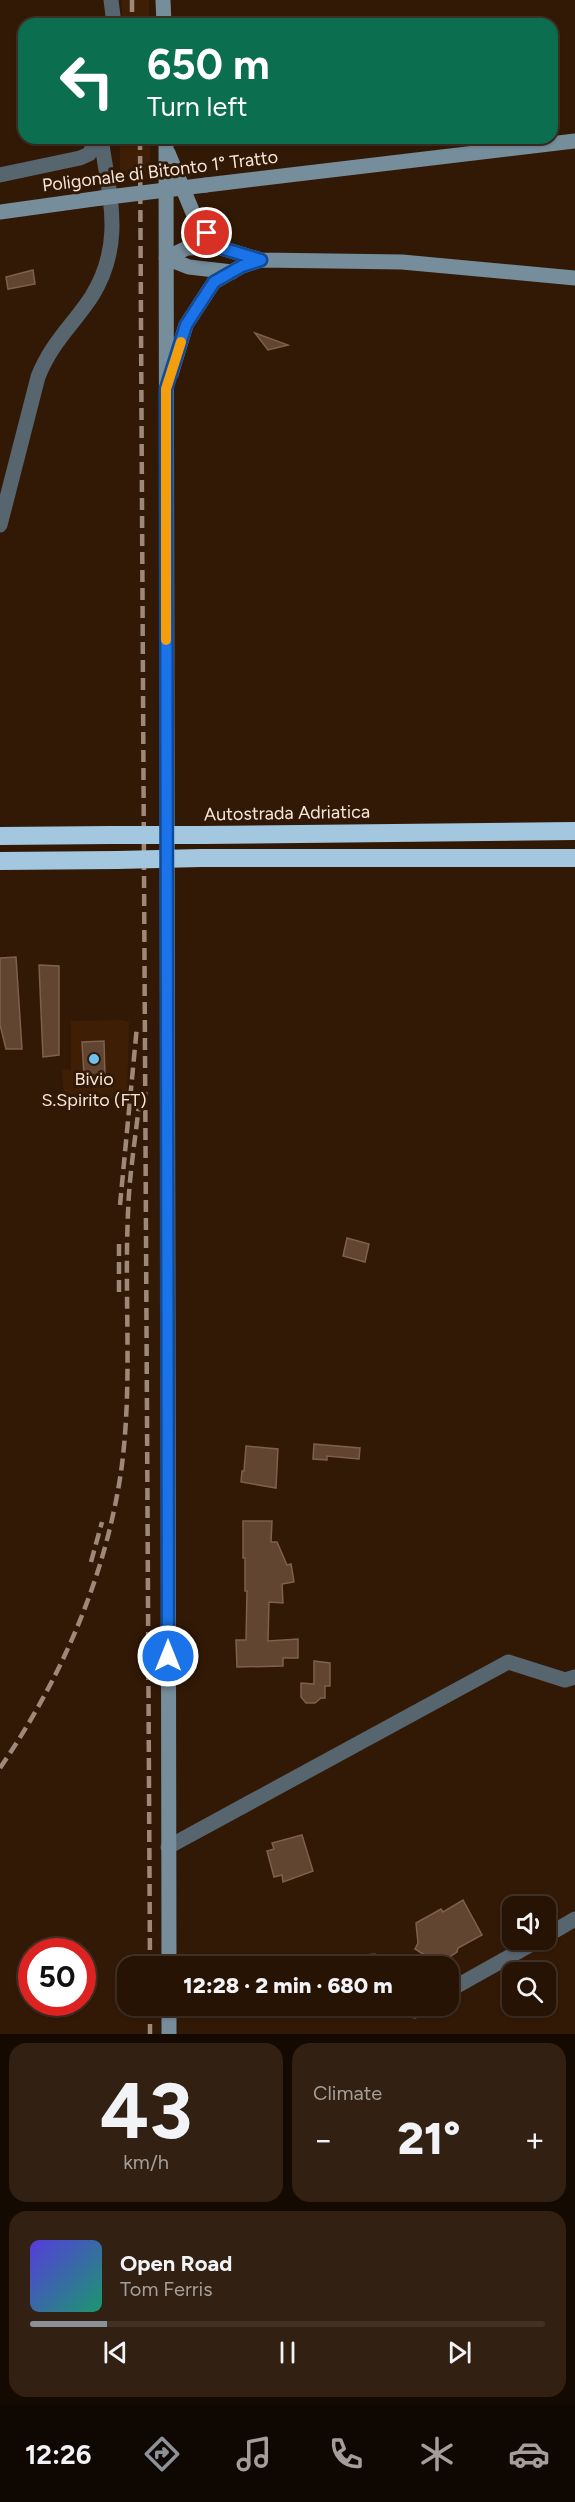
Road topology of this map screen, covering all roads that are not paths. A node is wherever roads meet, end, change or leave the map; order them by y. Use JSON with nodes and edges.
{"nodes":[{"id":1,"x":111,"y":0,"type":"edge"},
{"id":2,"x":163,"y":0,"type":"edge"},
{"id":3,"x":113,"y":18,"type":"edge"},
{"id":4,"x":164,"y":18,"type":"edge"},
{"id":5,"x":571,"y":143,"type":"edge"},
{"id":6,"x":95,"y":144,"type":"edge"},
{"id":7,"x":100,"y":144,"type":"edge"},
{"id":8,"x":166,"y":144,"type":"edge"},
{"id":9,"x":166,"y":144,"type":"edge"},
{"id":10,"x":0,"y":175,"type":"edge"},
{"id":11,"x":0,"y":213,"type":"edge"},
{"id":12,"x":218,"y":247,"type":"junction"},
{"id":13,"x":166,"y":258,"type":"junction"},
{"id":14,"x":261,"y":260,"type":"junction"},
{"id":15,"x":232,"y":272,"type":"junction"},
{"id":16,"x":575,"y":278,"type":"edge"},
{"id":17,"x":166,"y":389,"type":"junction"},
{"id":18,"x":0,"y":525,"type":"edge"},
{"id":19,"x":575,"y":831,"type":"edge"},
{"id":20,"x":0,"y":836,"type":"edge"},
{"id":21,"x":575,"y":858,"type":"edge"},
{"id":22,"x":0,"y":861,"type":"edge"},
{"id":23,"x":575,"y":1677,"type":"edge"},
{"id":24,"x":168,"y":1847,"type":"junction"},
{"id":25,"x":575,"y":1919,"type":"edge"},
{"id":26,"x":556,"y":1930,"type":"edge"},
{"id":27,"x":521,"y":1950,"type":"edge"},
{"id":28,"x":169,"y":1956,"type":"edge"},
{"id":29,"x":459,"y":1985,"type":"edge"},
{"id":30,"x":169,"y":2016,"type":"edge"},
{"id":31,"x":169,"y":2034,"type":"edge"}],
"edges":[{"from":1,"to":3,"type":"street"},
{"from":2,"to":4,"type":"main road"},
{"from":5,"to":11,"type":"main road","name":"Poligonale di Bitonto 1° Tratto","bridge":true},
{"from":6,"to":10,"type":"street"},
{"from":7,"to":18,"type":"street"},
{"from":8,"to":12,"type":"main road"},
{"from":9,"to":13,"type":"main road"},
{"from":12,"to":13,"type":"main road"},
{"from":12,"to":14,"type":"main road"},
{"from":13,"to":15,"type":"main road"},
{"from":13,"to":17,"type":"main road"},
{"from":14,"to":15,"type":"main road"},
{"from":14,"to":16,"type":"main road"},
{"from":15,"to":17,"type":"main road"},
{"from":17,"to":24,"type":"main road"},
{"from":19,"to":20,"type":"highway","name":"Autostrada Adriatica","bridge":true},
{"from":21,"to":22,"type":"highway","bridge":true},
{"from":23,"to":24,"type":"street"},
{"from":24,"to":28,"type":"main road"},
{"from":25,"to":26,"type":"street"},
{"from":27,"to":29,"type":"street"},
{"from":30,"to":31,"type":"main road"}]}
